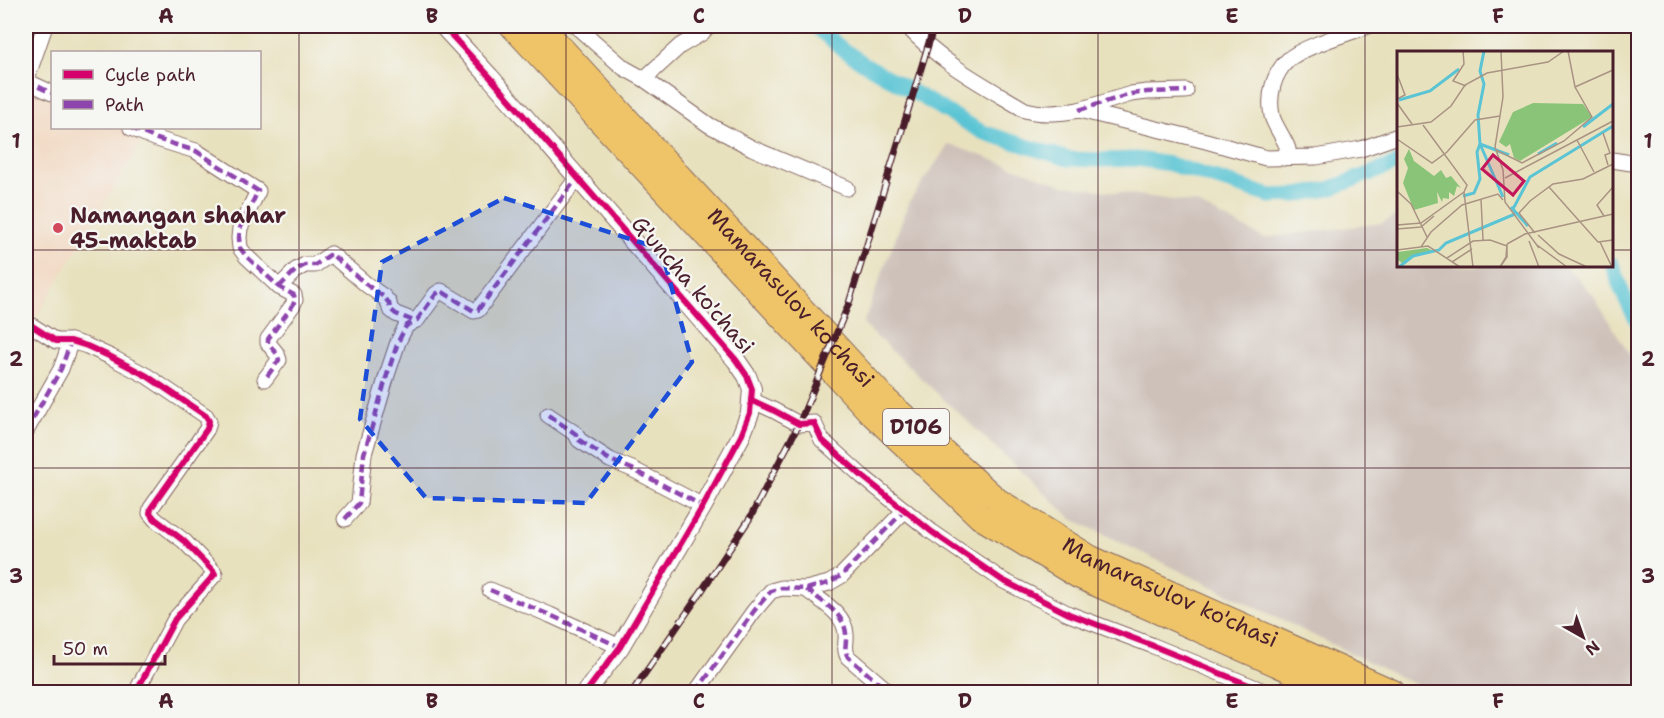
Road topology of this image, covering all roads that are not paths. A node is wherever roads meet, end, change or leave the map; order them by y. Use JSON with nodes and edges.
{"nodes":[{"id":1,"x":45,"y":26,"type":"edge"},
{"id":2,"x":443,"y":26,"type":"edge"},
{"id":3,"x":512,"y":26,"type":"edge"},
{"id":4,"x":541,"y":26,"type":"edge"},
{"id":5,"x":576,"y":26,"type":"edge"},
{"id":6,"x":708,"y":26,"type":"edge"},
{"id":7,"x":907,"y":26,"type":"edge"},
{"id":8,"x":1368,"y":26,"type":"edge"},
{"id":9,"x":31,"y":49,"type":"edge"},
{"id":10,"x":644,"y":79,"type":"junction"},
{"id":11,"x":26,"y":81,"type":"edge"},
{"id":12,"x":1186,"y":91,"type":"dead end"},
{"id":13,"x":51,"y":93,"type":"edge"},
{"id":14,"x":1079,"y":110,"type":"junction"},
{"id":15,"x":133,"y":129,"type":"edge"},
{"id":16,"x":1397,"y":136,"type":"edge"},
{"id":17,"x":1283,"y":158,"type":"junction"},
{"id":18,"x":1613,"y":160,"type":"edge"},
{"id":19,"x":1638,"y":164,"type":"edge"},
{"id":20,"x":577,"y":178,"type":"junction"},
{"id":21,"x":847,"y":188,"type":"dead end"},
{"id":22,"x":279,"y":287,"type":"junction"},
{"id":23,"x":414,"y":321,"type":"junction"},
{"id":24,"x":26,"y":322,"type":"edge"},
{"id":25,"x":71,"y":341,"type":"junction"},
{"id":26,"x":266,"y":379,"type":"dead end"},
{"id":27,"x":751,"y":400,"type":"junction"},
{"id":28,"x":548,"y":415,"type":"dead end"},
{"id":29,"x":26,"y":431,"type":"edge"},
{"id":30,"x":703,"y":506,"type":"junction"},
{"id":31,"x":905,"y":510,"type":"junction"},
{"id":32,"x":345,"y":519,"type":"dead end"},
{"id":33,"x":806,"y":589,"type":"junction"},
{"id":34,"x":490,"y":590,"type":"dead end"},
{"id":35,"x":620,"y":647,"type":"junction"},
{"id":36,"x":136,"y":693,"type":"edge"},
{"id":37,"x":586,"y":693,"type":"edge"},
{"id":38,"x":696,"y":693,"type":"edge"},
{"id":39,"x":889,"y":693,"type":"edge"},
{"id":40,"x":1266,"y":693,"type":"edge"},
{"id":41,"x":1339,"y":693,"type":"edge"},
{"id":42,"x":1393,"y":693,"type":"edge"}],
"edges":[{"from":1,"to":9,"type":"street"},
{"from":2,"to":20,"type":"street","name":"G'uncha ko'chasi"},
{"from":3,"to":41,"type":"main road","name":"Mamarasulov ko'chasi","number":"D106"},
{"from":4,"to":42,"type":"main road","name":"Mamarasulov ko'chasi","number":"D106"},
{"from":5,"to":10,"type":"street"},
{"from":6,"to":10,"type":"street"},
{"from":7,"to":14,"type":"street"},
{"from":8,"to":17,"type":"street"},
{"from":9,"to":11,"type":"street"},
{"from":10,"to":21,"type":"street"},
{"from":11,"to":13,"type":"street"},
{"from":12,"to":14,"type":"street"},
{"from":14,"to":17,"type":"street"},
{"from":15,"to":22,"type":"street"},
{"from":16,"to":17,"type":"street"},
{"from":18,"to":19,"type":"street"},
{"from":20,"to":23,"type":"street"},
{"from":20,"to":27,"type":"street","name":"G'uncha ko'chasi"},
{"from":22,"to":23,"type":"street"},
{"from":22,"to":26,"type":"street"},
{"from":23,"to":32,"type":"street"},
{"from":24,"to":25,"type":"street"},
{"from":25,"to":29,"type":"street"},
{"from":25,"to":36,"type":"street"},
{"from":27,"to":30,"type":"street","name":"G'uncha ko'chasi"},
{"from":27,"to":31,"type":"street"},
{"from":28,"to":30,"type":"street"},
{"from":30,"to":35,"type":"street","name":"G'uncha ko'chasi"},
{"from":31,"to":33,"type":"street"},
{"from":31,"to":40,"type":"street"},
{"from":33,"to":38,"type":"street"},
{"from":33,"to":39,"type":"street"},
{"from":34,"to":35,"type":"street"},
{"from":35,"to":37,"type":"street","name":"G'uncha ko'chasi"}]}
